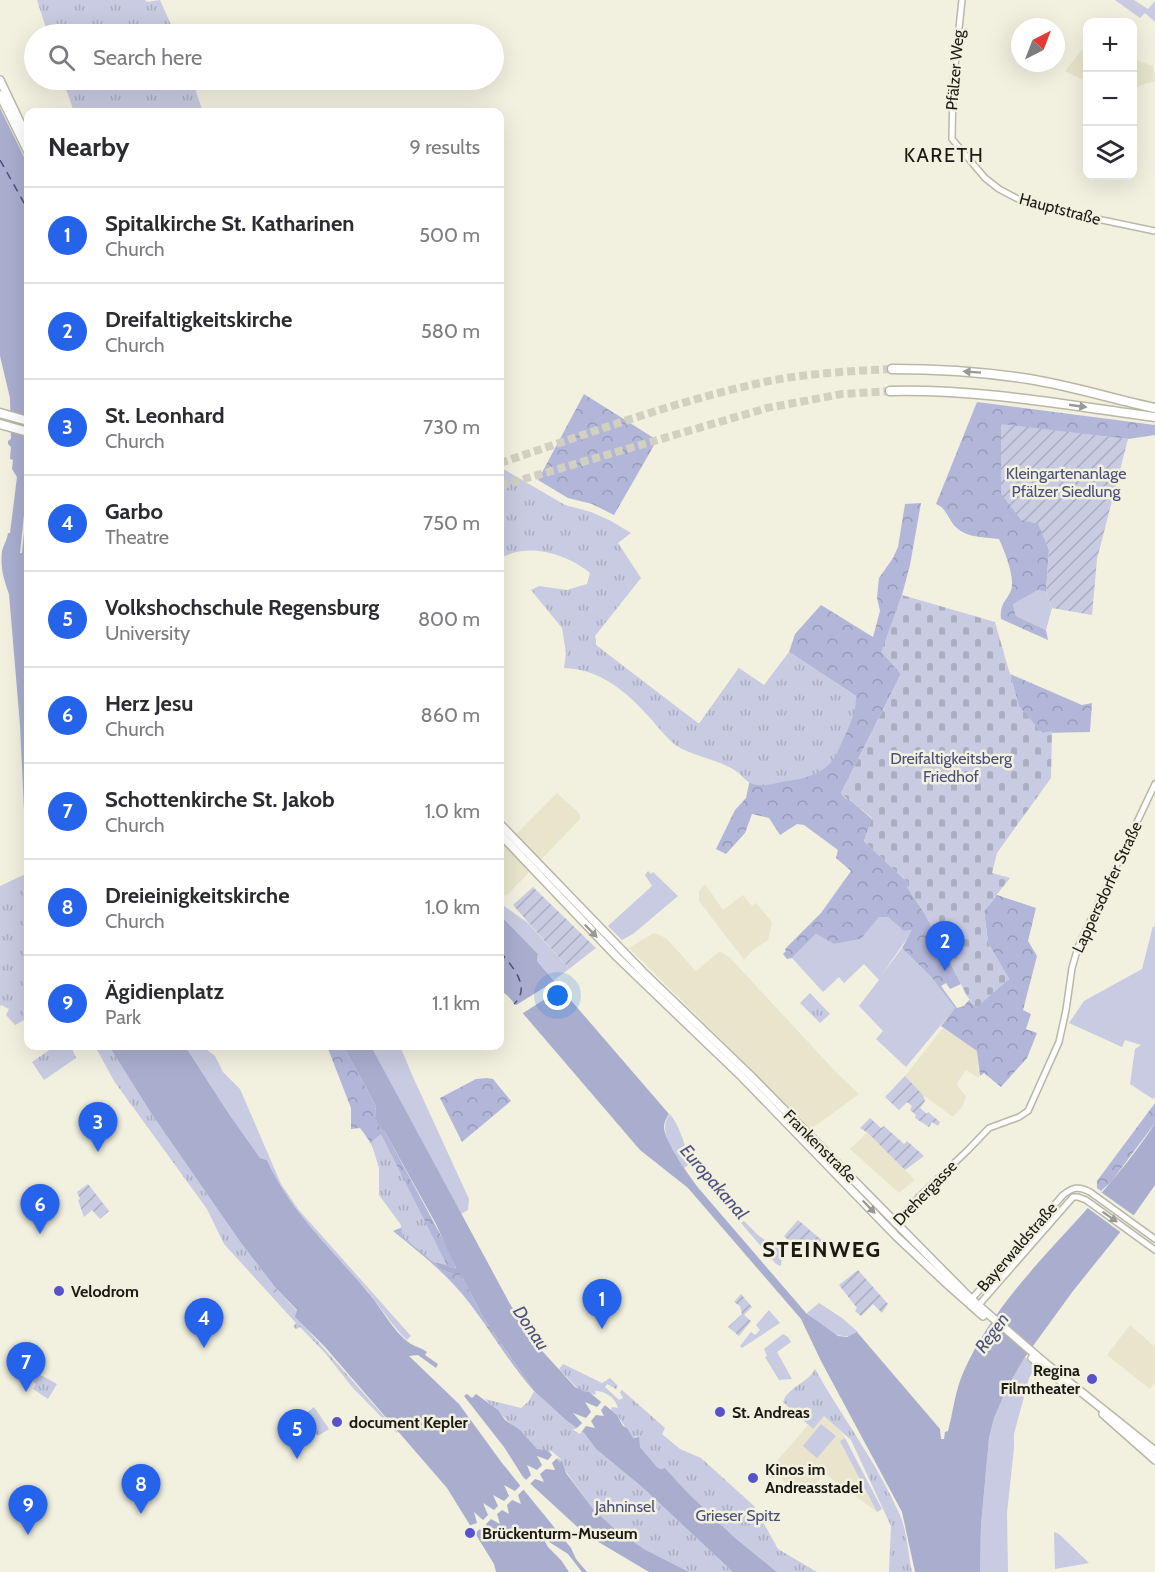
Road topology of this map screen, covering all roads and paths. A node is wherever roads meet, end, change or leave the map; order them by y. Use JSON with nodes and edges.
{"nodes":[{"id":1,"x":962,"y":0,"type":"edge"},
{"id":2,"x":0,"y":80,"type":"edge"},
{"id":3,"x":0,"y":95,"type":"edge"},
{"id":4,"x":24,"y":131,"type":"edge"},
{"id":5,"x":952,"y":139,"type":"joint"},
{"id":6,"x":24,"y":144,"type":"edge"},
{"id":7,"x":1155,"y":231,"type":"edge"},
{"id":8,"x":892,"y":369,"type":"tunnel mouth"},
{"id":9,"x":890,"y":391,"type":"tunnel mouth"},
{"id":10,"x":1155,"y":408,"type":"edge"},
{"id":11,"x":0,"y":413,"type":"edge"},
{"id":12,"x":1155,"y":417,"type":"edge"},
{"id":13,"x":24,"y":420,"type":"edge"},
{"id":14,"x":0,"y":424,"type":"edge"},
{"id":15,"x":24,"y":431,"type":"edge"},
{"id":16,"x":1155,"y":784,"type":"edge"},
{"id":17,"x":504,"y":828,"type":"edge"},
{"id":18,"x":504,"y":838,"type":"edge"},
{"id":19,"x":960,"y":1157,"type":"joint"},
{"id":20,"x":893,"y":1226,"type":"junction"},
{"id":21,"x":1155,"y":1239,"type":"edge"},
{"id":22,"x":1155,"y":1250,"type":"edge"},
{"id":23,"x":970,"y":1301,"type":"junction"},
{"id":24,"x":980,"y":1310,"type":"junction"},
{"id":25,"x":1044,"y":1366,"type":"junction"},
{"id":26,"x":1155,"y":1451,"type":"edge"},
{"id":27,"x":1155,"y":1460,"type":"edge"}],
"edges":[{"from":1,"to":5,"type":"street","name":"Pfälzer Weg"},
{"from":2,"to":4,"type":"main road"},
{"from":3,"to":6,"type":"main road"},
{"from":5,"to":7,"type":"street","name":"Hauptstraße"},
{"from":10,"to":8,"type":"highway","one_way":true},
{"from":9,"to":12,"type":"highway","one_way":true},
{"from":11,"to":13,"type":"highway"},
{"from":14,"to":15,"type":"highway"},
{"from":16,"to":19,"type":"street","name":"Lappersdorfer Straße"},
{"from":17,"to":20,"type":"main road","name":"Frankenstraße"},
{"from":18,"to":20,"type":"main road","name":"Frankenstraße","one_way":true},
{"from":19,"to":20,"type":"street","name":"Drehergasse"},
{"from":20,"to":23,"type":"main road","name":"Frankenstraße"},
{"from":21,"to":23,"type":"street","name":"Bayerwaldstraße"},
{"from":24,"to":22,"type":"street","name":"Bayerwaldstraße","one_way":true},
{"from":23,"to":24,"type":"main road","name":"Frankenstraße"},
{"from":24,"to":25,"type":"main road","name":"Frankenstraße"},
{"from":25,"to":26,"type":"main road","name":"Frankenstraße"},
{"from":25,"to":27,"type":"main road","name":"Frankenstraße"}]}
